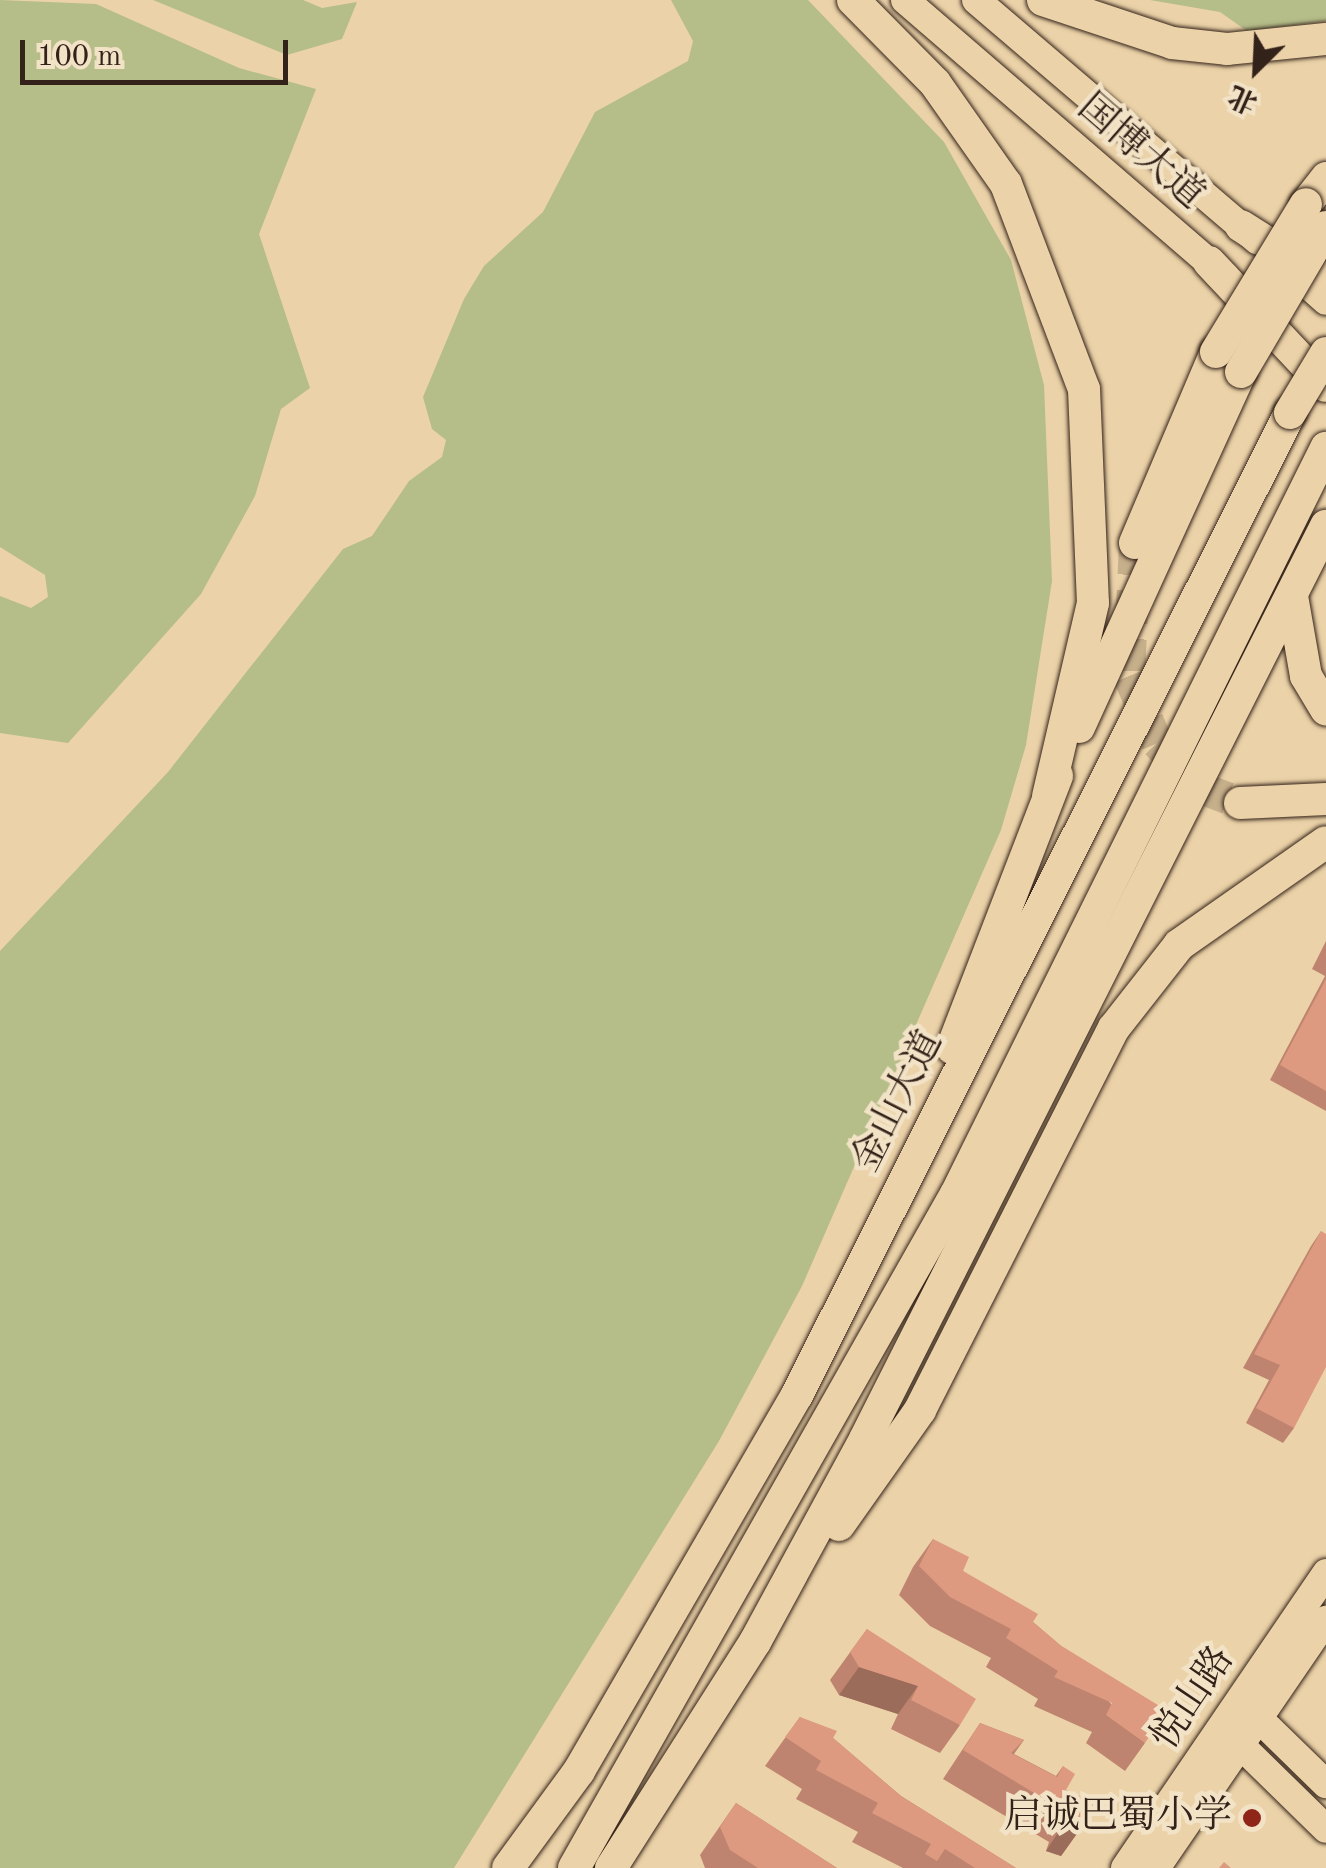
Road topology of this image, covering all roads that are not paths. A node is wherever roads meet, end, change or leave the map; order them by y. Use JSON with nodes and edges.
{"nodes":[{"id":1,"x":853,"y":0,"type":"edge"},
{"id":2,"x":904,"y":0,"type":"edge"},
{"id":3,"x":976,"y":0,"type":"edge"},
{"id":4,"x":1043,"y":0,"type":"edge"},
{"id":5,"x":1326,"y":39,"type":"edge"},
{"id":6,"x":1319,"y":203,"type":"edge"},
{"id":7,"x":1240,"y":226,"type":"junction"},
{"id":8,"x":1209,"y":262,"type":"junction"},
{"id":9,"x":1326,"y":280,"type":"edge"},
{"id":10,"x":1326,"y":301,"type":"edge"},
{"id":11,"x":1326,"y":352,"type":"edge"},
{"id":12,"x":1229,"y":362,"type":"junction"},
{"id":13,"x":1326,"y":364,"type":"edge"},
{"id":14,"x":1326,"y":386,"type":"edge"},
{"id":15,"x":1326,"y":448,"type":"edge"},
{"id":16,"x":1326,"y":526,"type":"edge"},
{"id":17,"x":1135,"y":543,"type":"tunnel mouth"},
{"id":18,"x":1292,"y":592,"type":"junction"},
{"id":19,"x":1326,"y":709,"type":"edge"},
{"id":20,"x":1048,"y":796,"type":"junction"},
{"id":21,"x":1326,"y":799,"type":"edge"},
{"id":22,"x":1240,"y":803,"type":"tunnel mouth"},
{"id":23,"x":1326,"y":842,"type":"edge"},
{"id":24,"x":909,"y":1170,"type":"junction"},
{"id":25,"x":1326,"y":1573,"type":"edge"},
{"id":26,"x":1326,"y":1620,"type":"edge"},
{"id":27,"x":754,"y":1642,"type":"junction"},
{"id":28,"x":1249,"y":1708,"type":"junction"},
{"id":29,"x":1230,"y":1735,"type":"junction"},
{"id":30,"x":1326,"y":1784,"type":"edge"},
{"id":31,"x":1326,"y":1829,"type":"edge"},
{"id":32,"x":508,"y":1868,"type":"edge"},
{"id":33,"x":574,"y":1868,"type":"edge"},
{"id":34,"x":611,"y":1868,"type":"edge"},
{"id":35,"x":1125,"y":1868,"type":"edge"},
{"id":36,"x":1156,"y":1868,"type":"edge"}],
"edges":[{"from":1,"to":20,"type":"highway"},
{"from":2,"to":8,"type":"main road","name":"国博大道"},
{"from":3,"to":7,"type":"main road","name":"国博大道"},
{"from":4,"to":5,"type":"highway"},
{"from":6,"to":12,"type":"highway","bridge":true},
{"from":7,"to":9,"type":"highway"},
{"from":7,"to":10,"type":"main road","name":"国博大道"},
{"from":8,"to":13,"type":"main road","name":"国博大道"},
{"from":8,"to":14,"type":"highway"},
{"from":11,"to":24,"type":"highway","name":"金山大道","bridge":true},
{"from":12,"to":17,"type":"highway"},
{"from":12,"to":20,"type":"highway"},
{"from":15,"to":33,"type":"highway"},
{"from":16,"to":18,"type":"highway"},
{"from":18,"to":19,"type":"highway"},
{"from":18,"to":27,"type":"highway"},
{"from":20,"to":24,"type":"highway"},
{"from":21,"to":22,"type":"highway"},
{"from":23,"to":27,"type":"highway"},
{"from":24,"to":32,"type":"highway","name":"金山大道"},
{"from":25,"to":28,"type":"main road","name":"悦山路"},
{"from":26,"to":28,"type":"main road","name":"悦山路"},
{"from":27,"to":34,"type":"highway"},
{"from":28,"to":29,"type":"main road","name":"悦山路"},
{"from":28,"to":30,"type":"main road"},
{"from":29,"to":31,"type":"main road"},
{"from":29,"to":35,"type":"main road","name":"悦山路"},
{"from":29,"to":36,"type":"main road","name":"悦山路"}]}
